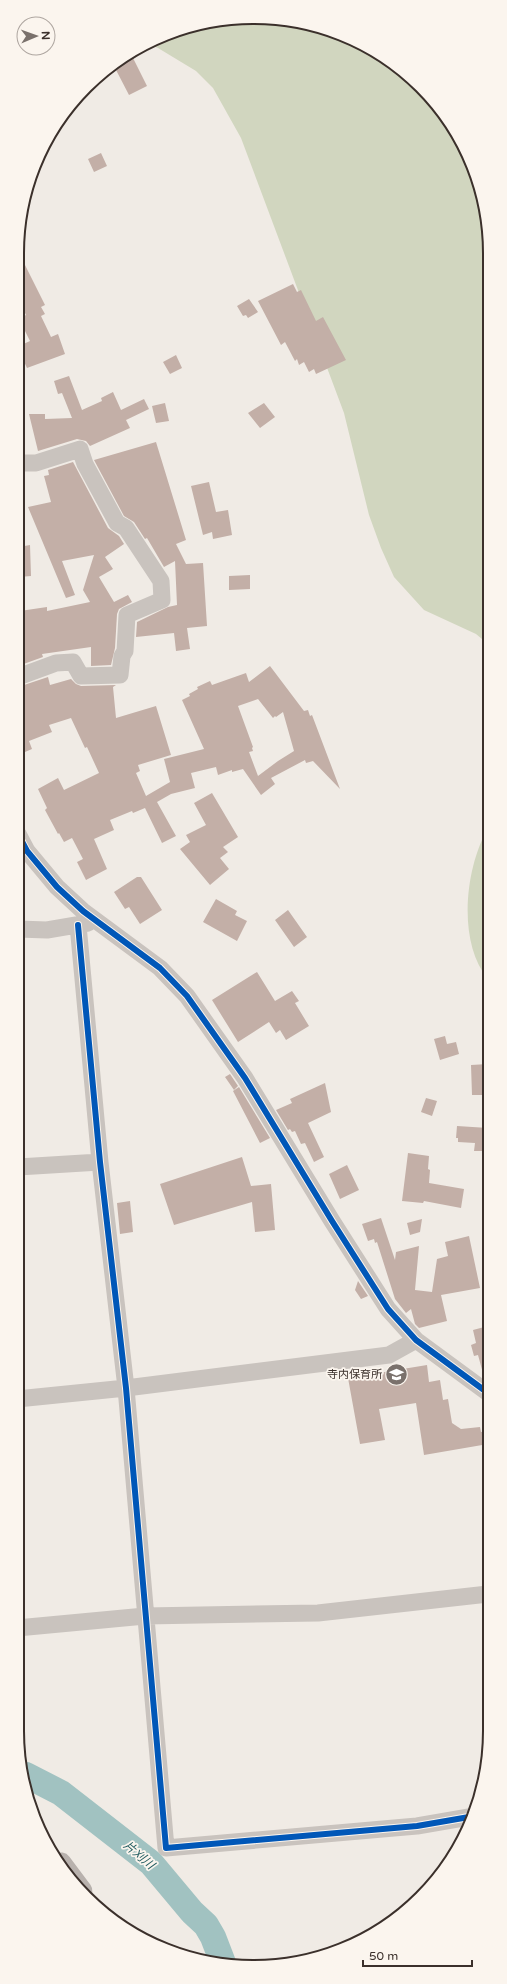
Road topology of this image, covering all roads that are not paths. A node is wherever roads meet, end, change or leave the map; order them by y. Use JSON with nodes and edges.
{"nodes":[{"id":1,"x":24,"y":463,"type":"edge"},
{"id":2,"x":24,"y":675,"type":"edge"},
{"id":3,"x":24,"y":845,"type":"edge"},
{"id":4,"x":98,"y":921,"type":"junction"},
{"id":5,"x":78,"y":925,"type":"junction"},
{"id":6,"x":24,"y":929,"type":"edge"},
{"id":7,"x":100,"y":1162,"type":"junction"},
{"id":8,"x":24,"y":1168,"type":"edge"},
{"id":9,"x":416,"y":1340,"type":"junction"},
{"id":10,"x":126,"y":1388,"type":"junction"},
{"id":11,"x":483,"y":1389,"type":"edge"},
{"id":12,"x":24,"y":1398,"type":"edge"},
{"id":13,"x":483,"y":1595,"type":"edge"},
{"id":14,"x":145,"y":1616,"type":"junction"},
{"id":15,"x":24,"y":1627,"type":"edge"},
{"id":16,"x":467,"y":1816,"type":"edge"}],
"edges":[{"from":1,"to":2,"type":"street"},
{"from":3,"to":4,"type":"street"},
{"from":4,"to":5,"type":"street"},
{"from":4,"to":9,"type":"street"},
{"from":5,"to":6,"type":"street"},
{"from":5,"to":7,"type":"street"},
{"from":7,"to":8,"type":"street"},
{"from":7,"to":10,"type":"street"},
{"from":9,"to":10,"type":"street"},
{"from":9,"to":11,"type":"street"},
{"from":10,"to":12,"type":"street"},
{"from":10,"to":14,"type":"street"},
{"from":13,"to":14,"type":"street"},
{"from":14,"to":15,"type":"street"},
{"from":14,"to":16,"type":"street"}]}
